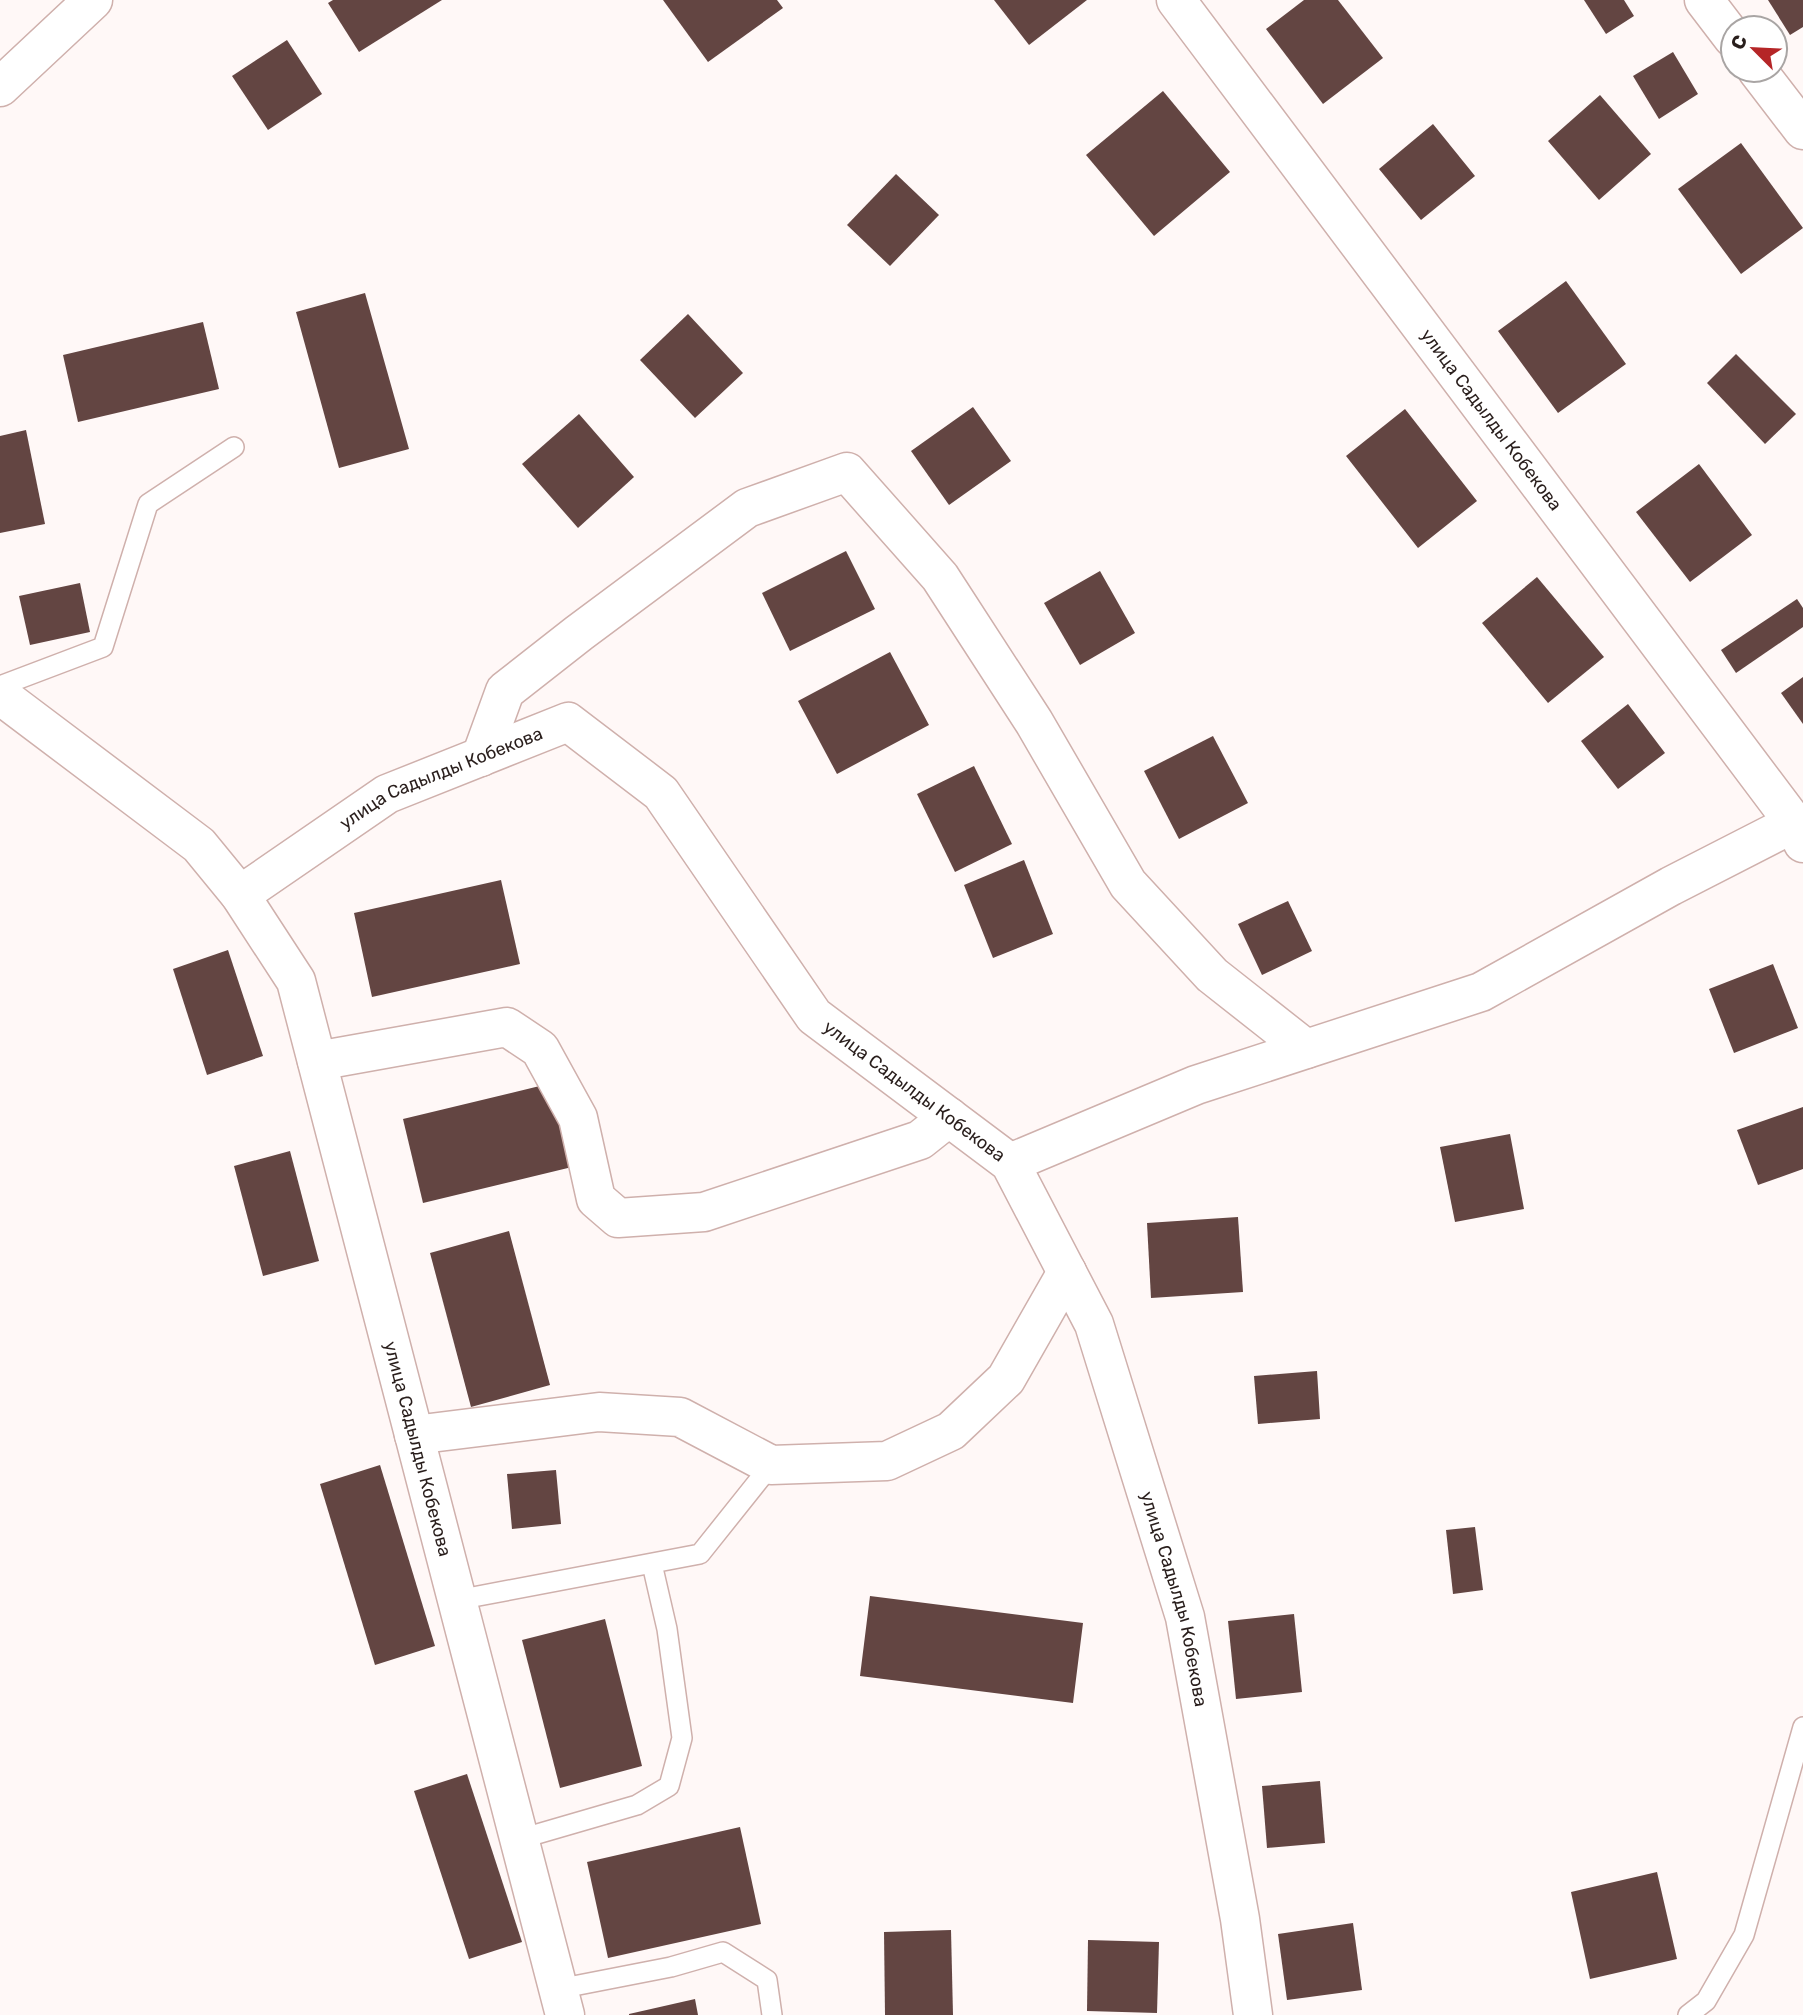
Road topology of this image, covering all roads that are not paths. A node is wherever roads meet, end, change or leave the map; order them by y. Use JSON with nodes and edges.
{"nodes":[{"id":1,"x":93,"y":0,"type":"edge"},
{"id":2,"x":1176,"y":0,"type":"edge"},
{"id":3,"x":1704,"y":0,"type":"edge"},
{"id":4,"x":1719,"y":20,"type":"edge"},
{"id":5,"x":1768,"y":84,"type":"edge"},
{"id":6,"x":0,"y":87,"type":"edge"},
{"id":7,"x":1803,"y":130,"type":"edge"},
{"id":8,"x":234,"y":447,"type":"dead end"},
{"id":9,"x":0,"y":686,"type":"edge"},
{"id":10,"x":0,"y":695,"type":"edge"},
{"id":11,"x":481,"y":757,"type":"junction"},
{"id":12,"x":1799,"y":833,"type":"edge"},
{"id":13,"x":240,"y":895,"type":"junction"},
{"id":14,"x":1306,"y":1049,"type":"junction"},
{"id":15,"x":317,"y":1061,"type":"junction"},
{"id":16,"x":949,"y":1117,"type":"junction"},
{"id":17,"x":1010,"y":1163,"type":"junction"},
{"id":18,"x":1067,"y":1272,"type":"junction"},
{"id":19,"x":414,"y":1434,"type":"junction"},
{"id":20,"x":771,"y":1465,"type":"junction"},
{"id":21,"x":652,"y":1564,"type":"junction"},
{"id":22,"x":457,"y":1600,"type":"junction"},
{"id":23,"x":1803,"y":1727,"type":"edge"},
{"id":24,"x":520,"y":1839,"type":"junction"},
{"id":25,"x":562,"y":2002,"type":"edge"},
{"id":26,"x":772,"y":2015,"type":"edge"},
{"id":27,"x":1253,"y":2015,"type":"edge"},
{"id":28,"x":1688,"y":2015,"type":"edge"}],
"edges":[{"from":1,"to":6,"type":"street"},
{"from":2,"to":12,"type":"street","name":"улица Садылды Кобекова"},
{"from":3,"to":4,"type":"street"},
{"from":5,"to":7,"type":"street"},
{"from":8,"to":9,"type":"lane"},
{"from":10,"to":13,"type":"street","name":"улица Садылды Кобекова"},
{"from":11,"to":13,"type":"street","name":"улица Садылды Кобекова"},
{"from":11,"to":14,"type":"street"},
{"from":11,"to":16,"type":"street","name":"улица Садылды Кобекова"},
{"from":12,"to":14,"type":"street"},
{"from":13,"to":15,"type":"street","name":"улица Садылды Кобекова"},
{"from":14,"to":17,"type":"street"},
{"from":15,"to":16,"type":"street"},
{"from":15,"to":19,"type":"street","name":"улица Садылды Кобекова"},
{"from":16,"to":17,"type":"street","name":"улица Садылды Кобекова"},
{"from":17,"to":18,"type":"street","name":"улица Садылды Кобекова"},
{"from":18,"to":20,"type":"street"},
{"from":18,"to":27,"type":"street","name":"улица Садылды Кобекова"},
{"from":19,"to":20,"type":"street"},
{"from":19,"to":22,"type":"street","name":"улица Садылды Кобекова"},
{"from":20,"to":21,"type":"lane"},
{"from":21,"to":22,"type":"lane"},
{"from":21,"to":24,"type":"lane"},
{"from":22,"to":24,"type":"street","name":"улица Садылды Кобекова"},
{"from":23,"to":28,"type":"lane"},
{"from":24,"to":25,"type":"street","name":"улица Садылды Кобекова"},
{"from":25,"to":26,"type":"lane"}]}
